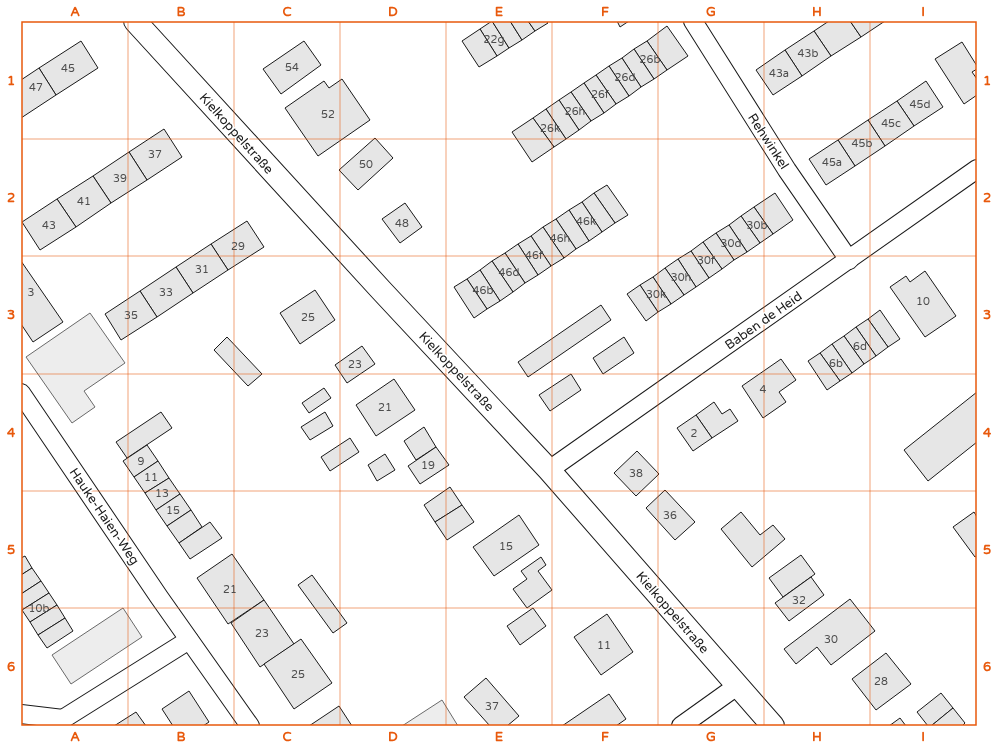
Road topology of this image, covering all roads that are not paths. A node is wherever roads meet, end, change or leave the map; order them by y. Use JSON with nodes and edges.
{"nodes":[{"id":1,"x":135,"y":21,"type":"edge"},
{"id":2,"x":693,"y":21,"type":"edge"},
{"id":3,"x":977,"y":169,"type":"edge"},
{"id":4,"x":848,"y":260,"type":"junction"},
{"id":5,"x":21,"y":393,"type":"edge"},
{"id":6,"x":549,"y":470,"type":"junction"},
{"id":7,"x":189,"y":640,"type":"junction"},
{"id":8,"x":737,"y":686,"type":"junction"},
{"id":9,"x":21,"y":714,"type":"edge"},
{"id":10,"x":58,"y":723,"type":"edge"},
{"id":11,"x":250,"y":726,"type":"edge"},
{"id":12,"x":681,"y":726,"type":"edge"},
{"id":13,"x":773,"y":726,"type":"edge"}],
"edges":[{"from":1,"to":6,"type":"street","name":"Kielkoppelstraße"},
{"from":2,"to":4,"type":"street","name":"Rehwinkel"},
{"from":3,"to":4,"type":"street","name":"Baben de Heid"},
{"from":4,"to":6,"type":"street","name":"Baben de Heid"},
{"from":5,"to":7,"type":"street","name":"Hauke-Haien-Weg"},
{"from":6,"to":8,"type":"street","name":"Kielkoppelstraße"},
{"from":7,"to":10,"type":"street"},
{"from":7,"to":11,"type":"street","name":"Hauke-Haien-Weg"},
{"from":8,"to":12,"type":"street"},
{"from":8,"to":13,"type":"street","name":"Kielkoppelstraße"},
{"from":9,"to":10,"type":"street"}]}
